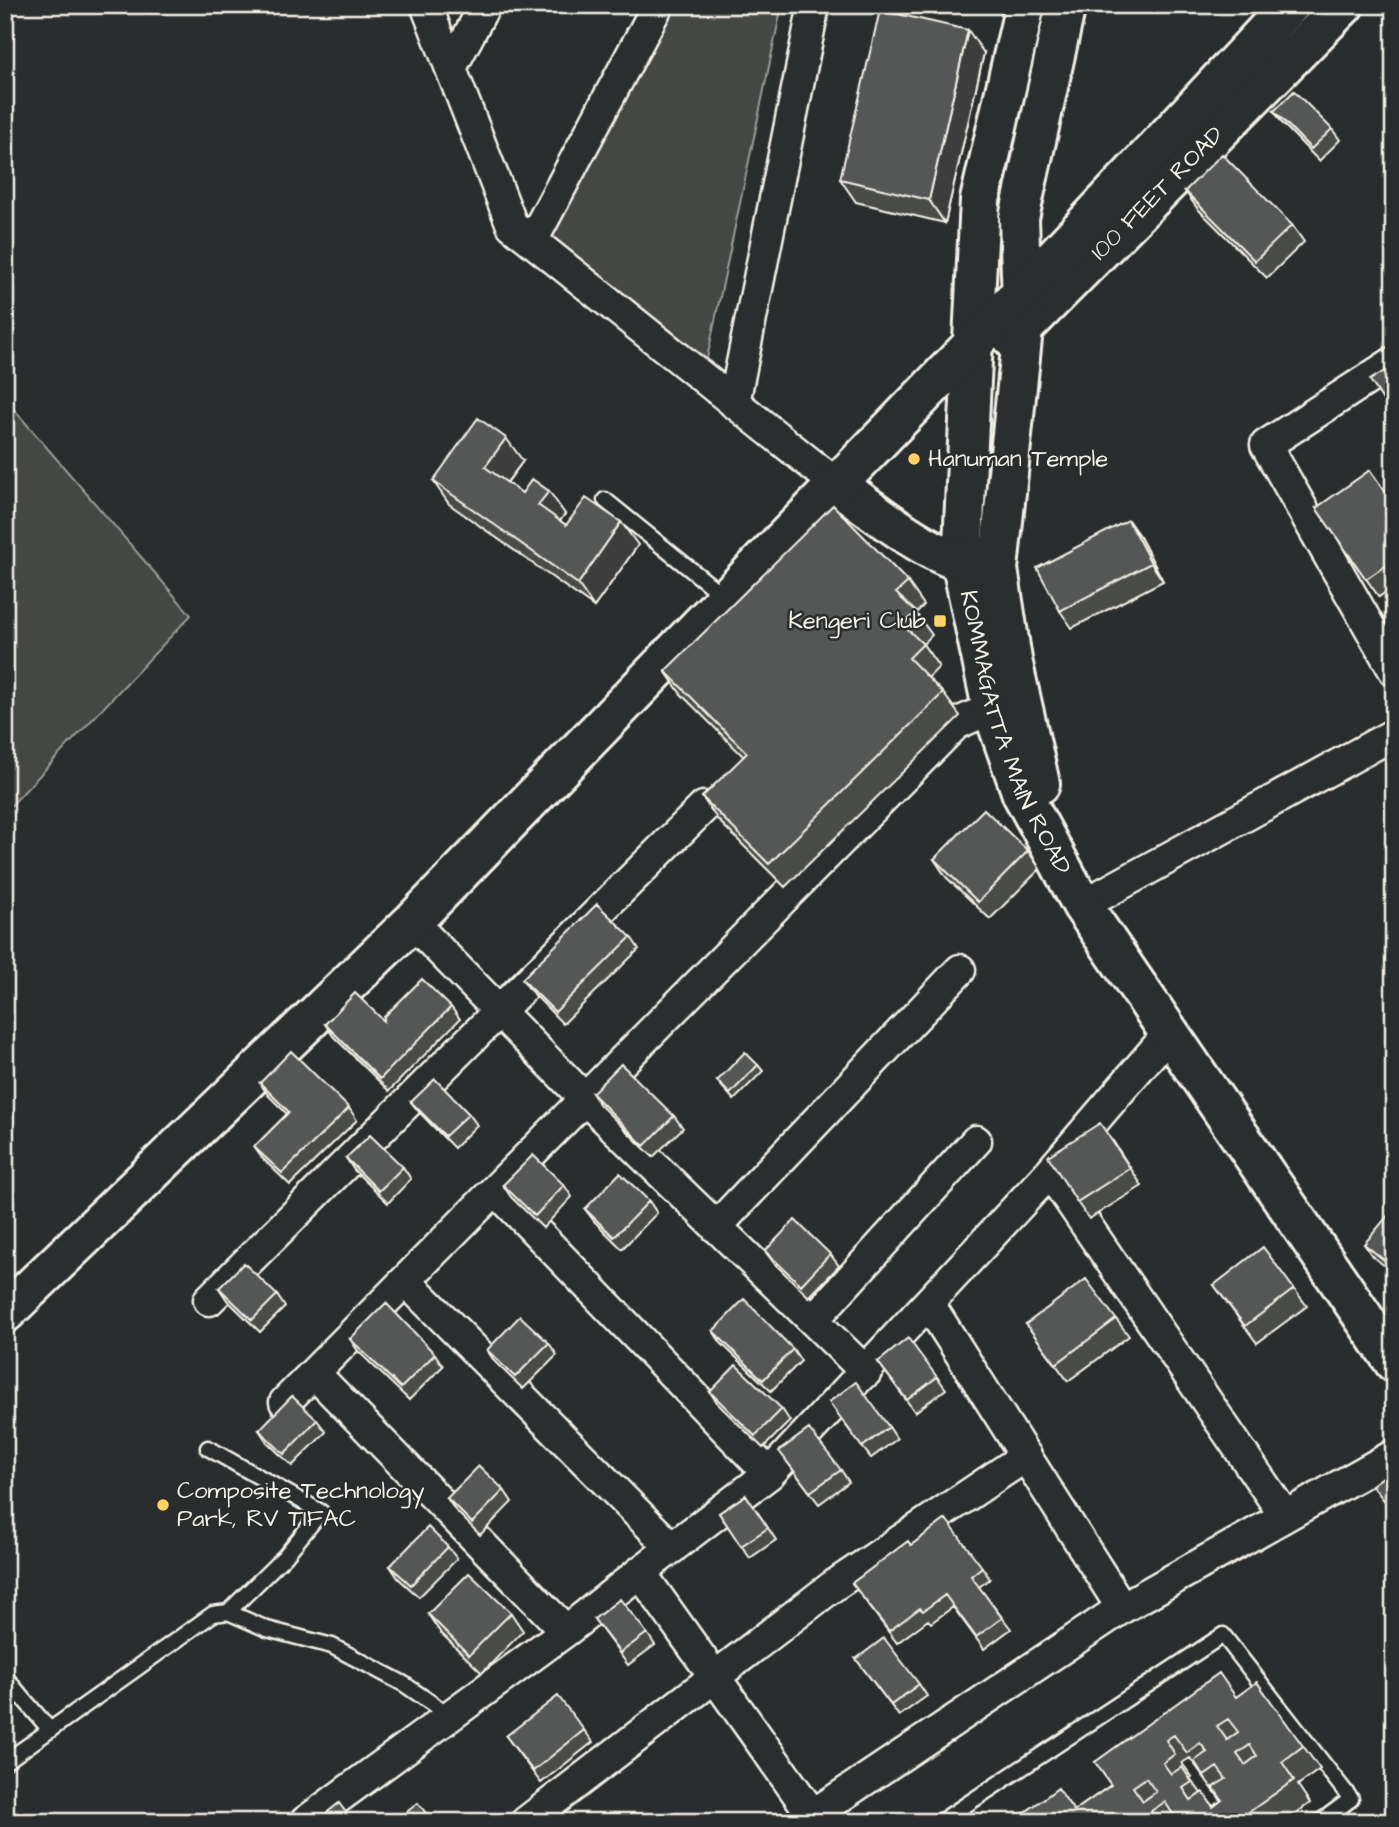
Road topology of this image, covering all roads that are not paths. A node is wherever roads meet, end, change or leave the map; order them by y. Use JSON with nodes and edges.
{"nodes":[{"id":1,"x":426,"y":5,"type":"edge"},
{"id":2,"x":485,"y":5,"type":"edge"},
{"id":3,"x":657,"y":5,"type":"edge"},
{"id":4,"x":814,"y":5,"type":"edge"},
{"id":5,"x":1025,"y":5,"type":"edge"},
{"id":6,"x":1066,"y":5,"type":"edge"},
{"id":7,"x":1290,"y":5,"type":"edge"},
{"id":8,"x":1344,"y":5,"type":"edge"},
{"id":9,"x":451,"y":68,"type":"junction"},
{"id":10,"x":532,"y":242,"type":"junction"},
{"id":11,"x":1023,"y":291,"type":"junction"},
{"id":12,"x":1023,"y":329,"type":"junction"},
{"id":13,"x":973,"y":344,"type":"junction"},
{"id":14,"x":1394,"y":362,"type":"edge"},
{"id":15,"x":971,"y":382,"type":"junction"},
{"id":16,"x":734,"y":403,"type":"junction"},
{"id":17,"x":835,"y":483,"type":"junction"},
{"id":18,"x":605,"y":500,"type":"dead end"},
{"id":19,"x":980,"y":567,"type":"junction"},
{"id":20,"x":727,"y":599,"type":"junction"},
{"id":21,"x":1394,"y":670,"type":"edge"},
{"id":22,"x":992,"y":708,"type":"junction"},
{"id":23,"x":1394,"y":734,"type":"edge"},
{"id":24,"x":704,"y":807,"type":"edge"},
{"id":25,"x":1101,"y":895,"type":"junction"},
{"id":26,"x":412,"y":922,"type":"junction"},
{"id":27,"x":960,"y":970,"type":"dead end"},
{"id":28,"x":498,"y":1010,"type":"junction"},
{"id":29,"x":1170,"y":1032,"type":"junction"},
{"id":30,"x":586,"y":1100,"type":"junction"},
{"id":31,"x":976,"y":1141,"type":"dead end"},
{"id":32,"x":1050,"y":1172,"type":"junction"},
{"id":33,"x":497,"y":1191,"type":"junction"},
{"id":34,"x":716,"y":1227,"type":"junction"},
{"id":35,"x":406,"y":1281,"type":"junction"},
{"id":36,"x":209,"y":1300,"type":"dead end"},
{"id":37,"x":929,"y":1304,"type":"junction"},
{"id":38,"x":5,"y":1313,"type":"edge"},
{"id":39,"x":813,"y":1320,"type":"junction"},
{"id":40,"x":1394,"y":1323,"type":"edge"},
{"id":41,"x":1394,"y":1363,"type":"edge"},
{"id":42,"x":866,"y":1372,"type":"junction"},
{"id":43,"x":314,"y":1373,"type":"junction"},
{"id":44,"x":285,"y":1402,"type":"edge"},
{"id":45,"x":208,"y":1448,"type":"dead end"},
{"id":46,"x":1394,"y":1455,"type":"edge"},
{"id":47,"x":1026,"y":1456,"type":"junction"},
{"id":48,"x":769,"y":1474,"type":"junction"},
{"id":49,"x":1285,"y":1516,"type":"junction"},
{"id":50,"x":672,"y":1548,"type":"junction"},
{"id":51,"x":640,"y":1572,"type":"junction"},
{"id":52,"x":1122,"y":1608,"type":"junction"},
{"id":53,"x":228,"y":1612,"type":"junction"},
{"id":54,"x":566,"y":1631,"type":"junction"},
{"id":55,"x":5,"y":1677,"type":"edge"},
{"id":56,"x":715,"y":1678,"type":"junction"},
{"id":57,"x":450,"y":1716,"type":"junction"},
{"id":58,"x":50,"y":1730,"type":"junction"},
{"id":59,"x":5,"y":1762,"type":"edge"},
{"id":60,"x":811,"y":1819,"type":"edge"},
{"id":61,"x":305,"y":1822,"type":"edge"},
{"id":62,"x":526,"y":1822,"type":"edge"},
{"id":63,"x":940,"y":1822,"type":"edge"},
{"id":64,"x":1320,"y":1822,"type":"edge"}],
"edges":[{"from":1,"to":9,"type":"street"},
{"from":2,"to":9,"type":"street"},
{"from":3,"to":10,"type":"street"},
{"from":4,"to":16,"type":"street"},
{"from":5,"to":13,"type":"main road","name":"KOMMAGATTA MAIN ROAD"},
{"from":6,"to":11,"type":"main road","name":"KOMMAGATTA MAIN ROAD"},
{"from":7,"to":11,"type":"main road","name":"100 FEET ROAD"},
{"from":8,"to":12,"type":"main road","name":"100 FEET ROAD"},
{"from":9,"to":10,"type":"street"},
{"from":10,"to":16,"type":"street"},
{"from":11,"to":12,"type":"main road","name":"KOMMAGATTA MAIN ROAD"},
{"from":11,"to":13,"type":"main road","name":"100 FEET ROAD"},
{"from":12,"to":15,"type":"main road","name":"100 FEET ROAD"},
{"from":12,"to":19,"type":"main road","name":"KOMMAGATTA MAIN ROAD"},
{"from":13,"to":15,"type":"main road","name":"KOMMAGATTA MAIN ROAD"},
{"from":13,"to":17,"type":"main road","name":"100 FEET ROAD"},
{"from":14,"to":21,"type":"street"},
{"from":15,"to":19,"type":"main road","name":"KOMMAGATTA MAIN ROAD"},
{"from":16,"to":17,"type":"street"},
{"from":17,"to":19,"type":"main road"},
{"from":17,"to":20,"type":"main road","name":"100 FEET ROAD"},
{"from":18,"to":20,"type":"lane"},
{"from":19,"to":22,"type":"main road","name":"KOMMAGATTA MAIN ROAD"},
{"from":19,"to":25,"type":"main road","name":"KOMMAGATTA MAIN ROAD"},
{"from":20,"to":26,"type":"main road","name":"100 FEET ROAD"},
{"from":22,"to":29,"type":"main road","name":"KOMMAGATTA MAIN ROAD"},
{"from":22,"to":30,"type":"street"},
{"from":23,"to":25,"type":"street"},
{"from":24,"to":28,"type":"street"},
{"from":25,"to":40,"type":"main road","name":"KOMMAGATTA MAIN ROAD"},
{"from":26,"to":28,"type":"street"},
{"from":26,"to":38,"type":"main road","name":"100 FEET ROAD"},
{"from":27,"to":34,"type":"street"},
{"from":28,"to":30,"type":"street"},
{"from":28,"to":36,"type":"street"},
{"from":29,"to":32,"type":"street"},
{"from":29,"to":41,"type":"main road","name":"KOMMAGATTA MAIN ROAD"},
{"from":30,"to":33,"type":"street"},
{"from":30,"to":34,"type":"street"},
{"from":31,"to":39,"type":"street"},
{"from":32,"to":37,"type":"street"},
{"from":32,"to":49,"type":"street"},
{"from":33,"to":35,"type":"street"},
{"from":33,"to":48,"type":"street"},
{"from":34,"to":39,"type":"street"},
{"from":35,"to":43,"type":"street"},
{"from":35,"to":50,"type":"street"},
{"from":37,"to":42,"type":"street"},
{"from":37,"to":47,"type":"street"},
{"from":39,"to":42,"type":"street"},
{"from":42,"to":48,"type":"street"},
{"from":43,"to":44,"type":"street"},
{"from":43,"to":54,"type":"street"},
{"from":45,"to":53,"type":"lane"},
{"from":46,"to":49,"type":"street"},
{"from":47,"to":52,"type":"street"},
{"from":47,"to":56,"type":"street"},
{"from":48,"to":50,"type":"street"},
{"from":49,"to":52,"type":"street"},
{"from":50,"to":51,"type":"street"},
{"from":51,"to":54,"type":"street"},
{"from":51,"to":56,"type":"street"},
{"from":52,"to":60,"type":"street"},
{"from":53,"to":57,"type":"lane"},
{"from":53,"to":58,"type":"lane"},
{"from":54,"to":57,"type":"street"},
{"from":55,"to":58,"type":"lane"},
{"from":56,"to":60,"type":"street"},
{"from":56,"to":62,"type":"street"},
{"from":57,"to":61,"type":"street"},
{"from":58,"to":59,"type":"lane"},
{"from":63,"to":64,"type":"lane"}]}
